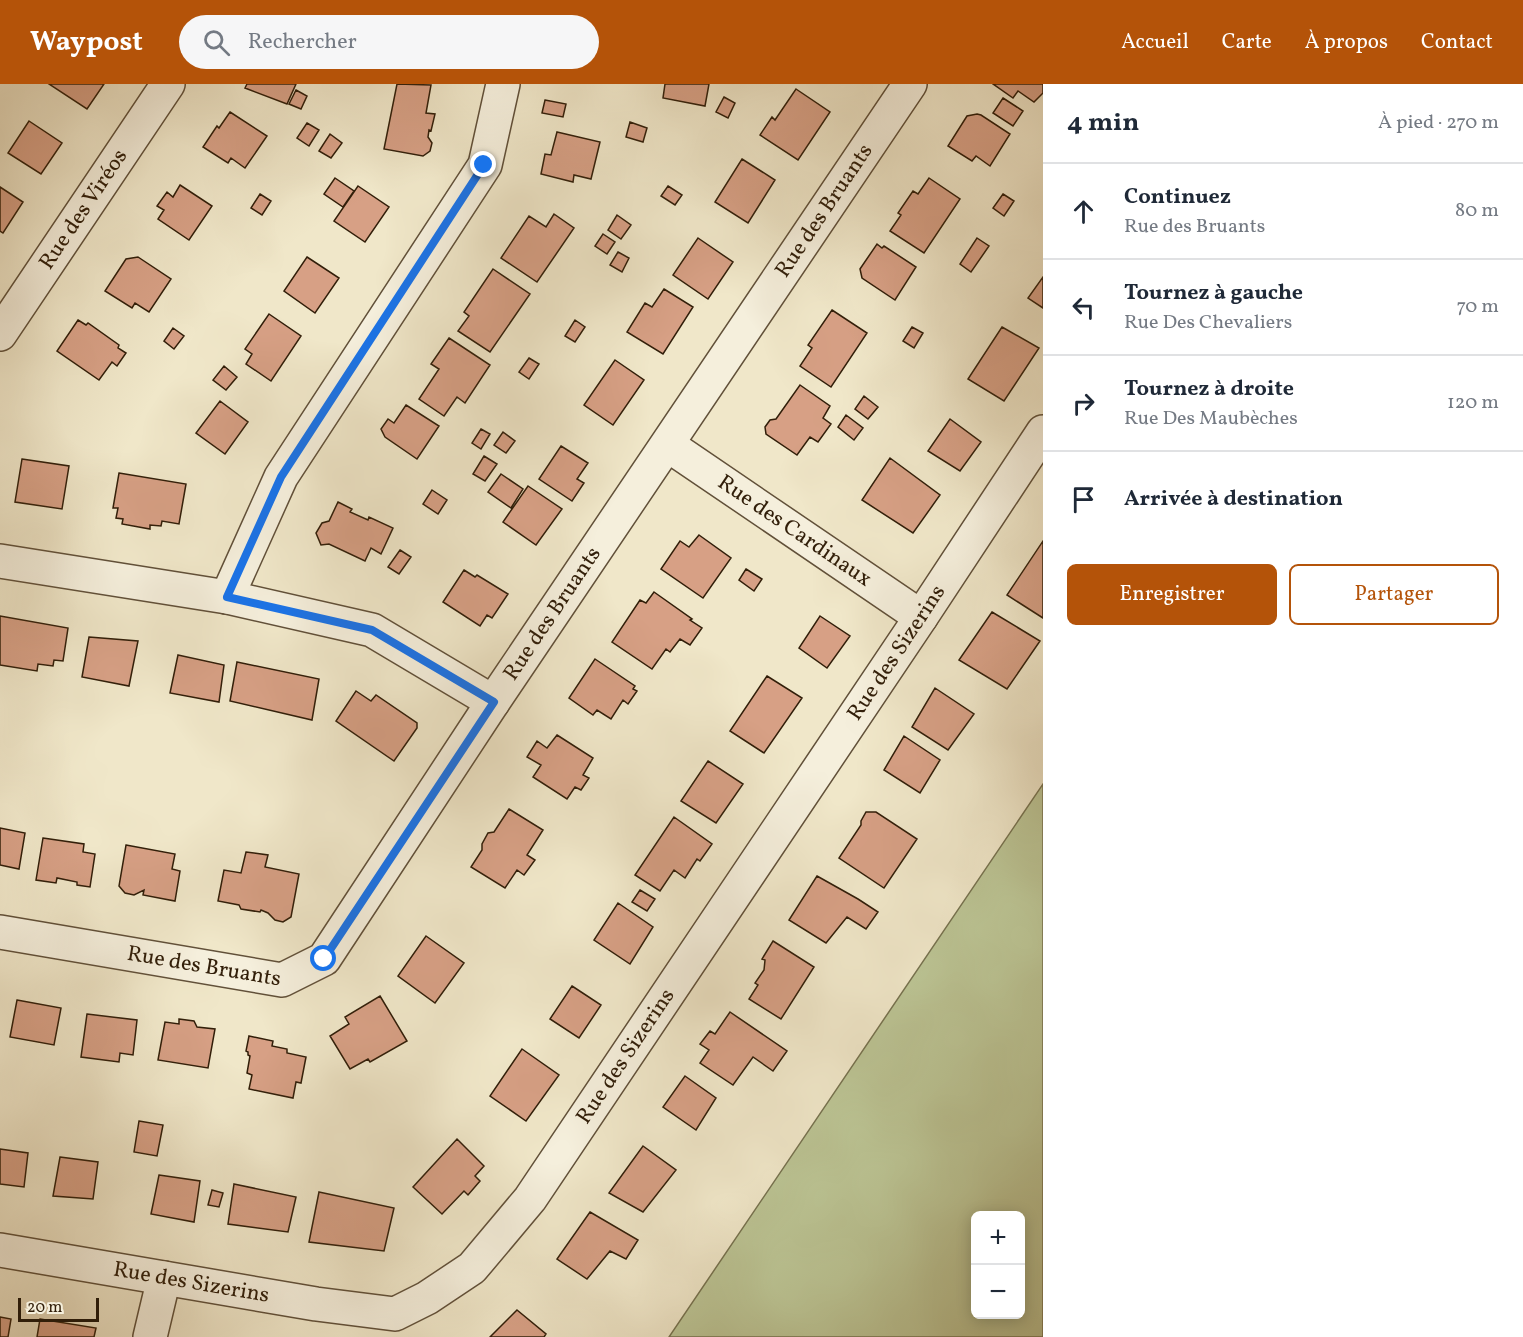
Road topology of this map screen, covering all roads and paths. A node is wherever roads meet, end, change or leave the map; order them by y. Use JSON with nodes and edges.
{"nodes":[{"id":1,"x":168,"y":84,"type":"edge"},
{"id":2,"x":503,"y":84,"type":"edge"},
{"id":3,"x":897,"y":89,"type":"edge"},
{"id":4,"x":0,"y":334,"type":"edge"},
{"id":5,"x":1043,"y":432,"type":"edge"},
{"id":6,"x":668,"y":445,"type":"junction"},
{"id":7,"x":0,"y":561,"type":"edge"},
{"id":8,"x":227,"y":597,"type":"junction"},
{"id":9,"x":921,"y":617,"type":"junction"},
{"id":10,"x":494,"y":702,"type":"junction"},
{"id":11,"x":0,"y":932,"type":"edge"},
{"id":12,"x":0,"y":1250,"type":"edge"},
{"id":13,"x":164,"y":1278,"type":"junction"},
{"id":14,"x":150,"y":1337,"type":"edge"}],
"edges":[{"from":1,"to":4,"type":"street","name":"Rue des Viréos"},
{"from":2,"to":8,"type":"street"},
{"from":3,"to":6,"type":"street","name":"Rue des Bruants"},
{"from":5,"to":9,"type":"street","name":"Rue des Sizerins"},
{"from":6,"to":9,"type":"street","name":"Rue des Cardinaux"},
{"from":6,"to":10,"type":"street","name":"Rue des Bruants"},
{"from":7,"to":8,"type":"street"},
{"from":8,"to":10,"type":"street"},
{"from":9,"to":13,"type":"street","name":"Rue des Sizerins"},
{"from":10,"to":11,"type":"street","name":"Rue des Bruants"},
{"from":12,"to":13,"type":"street","name":"Rue des Sizerins"},
{"from":13,"to":14,"type":"street"}]}
